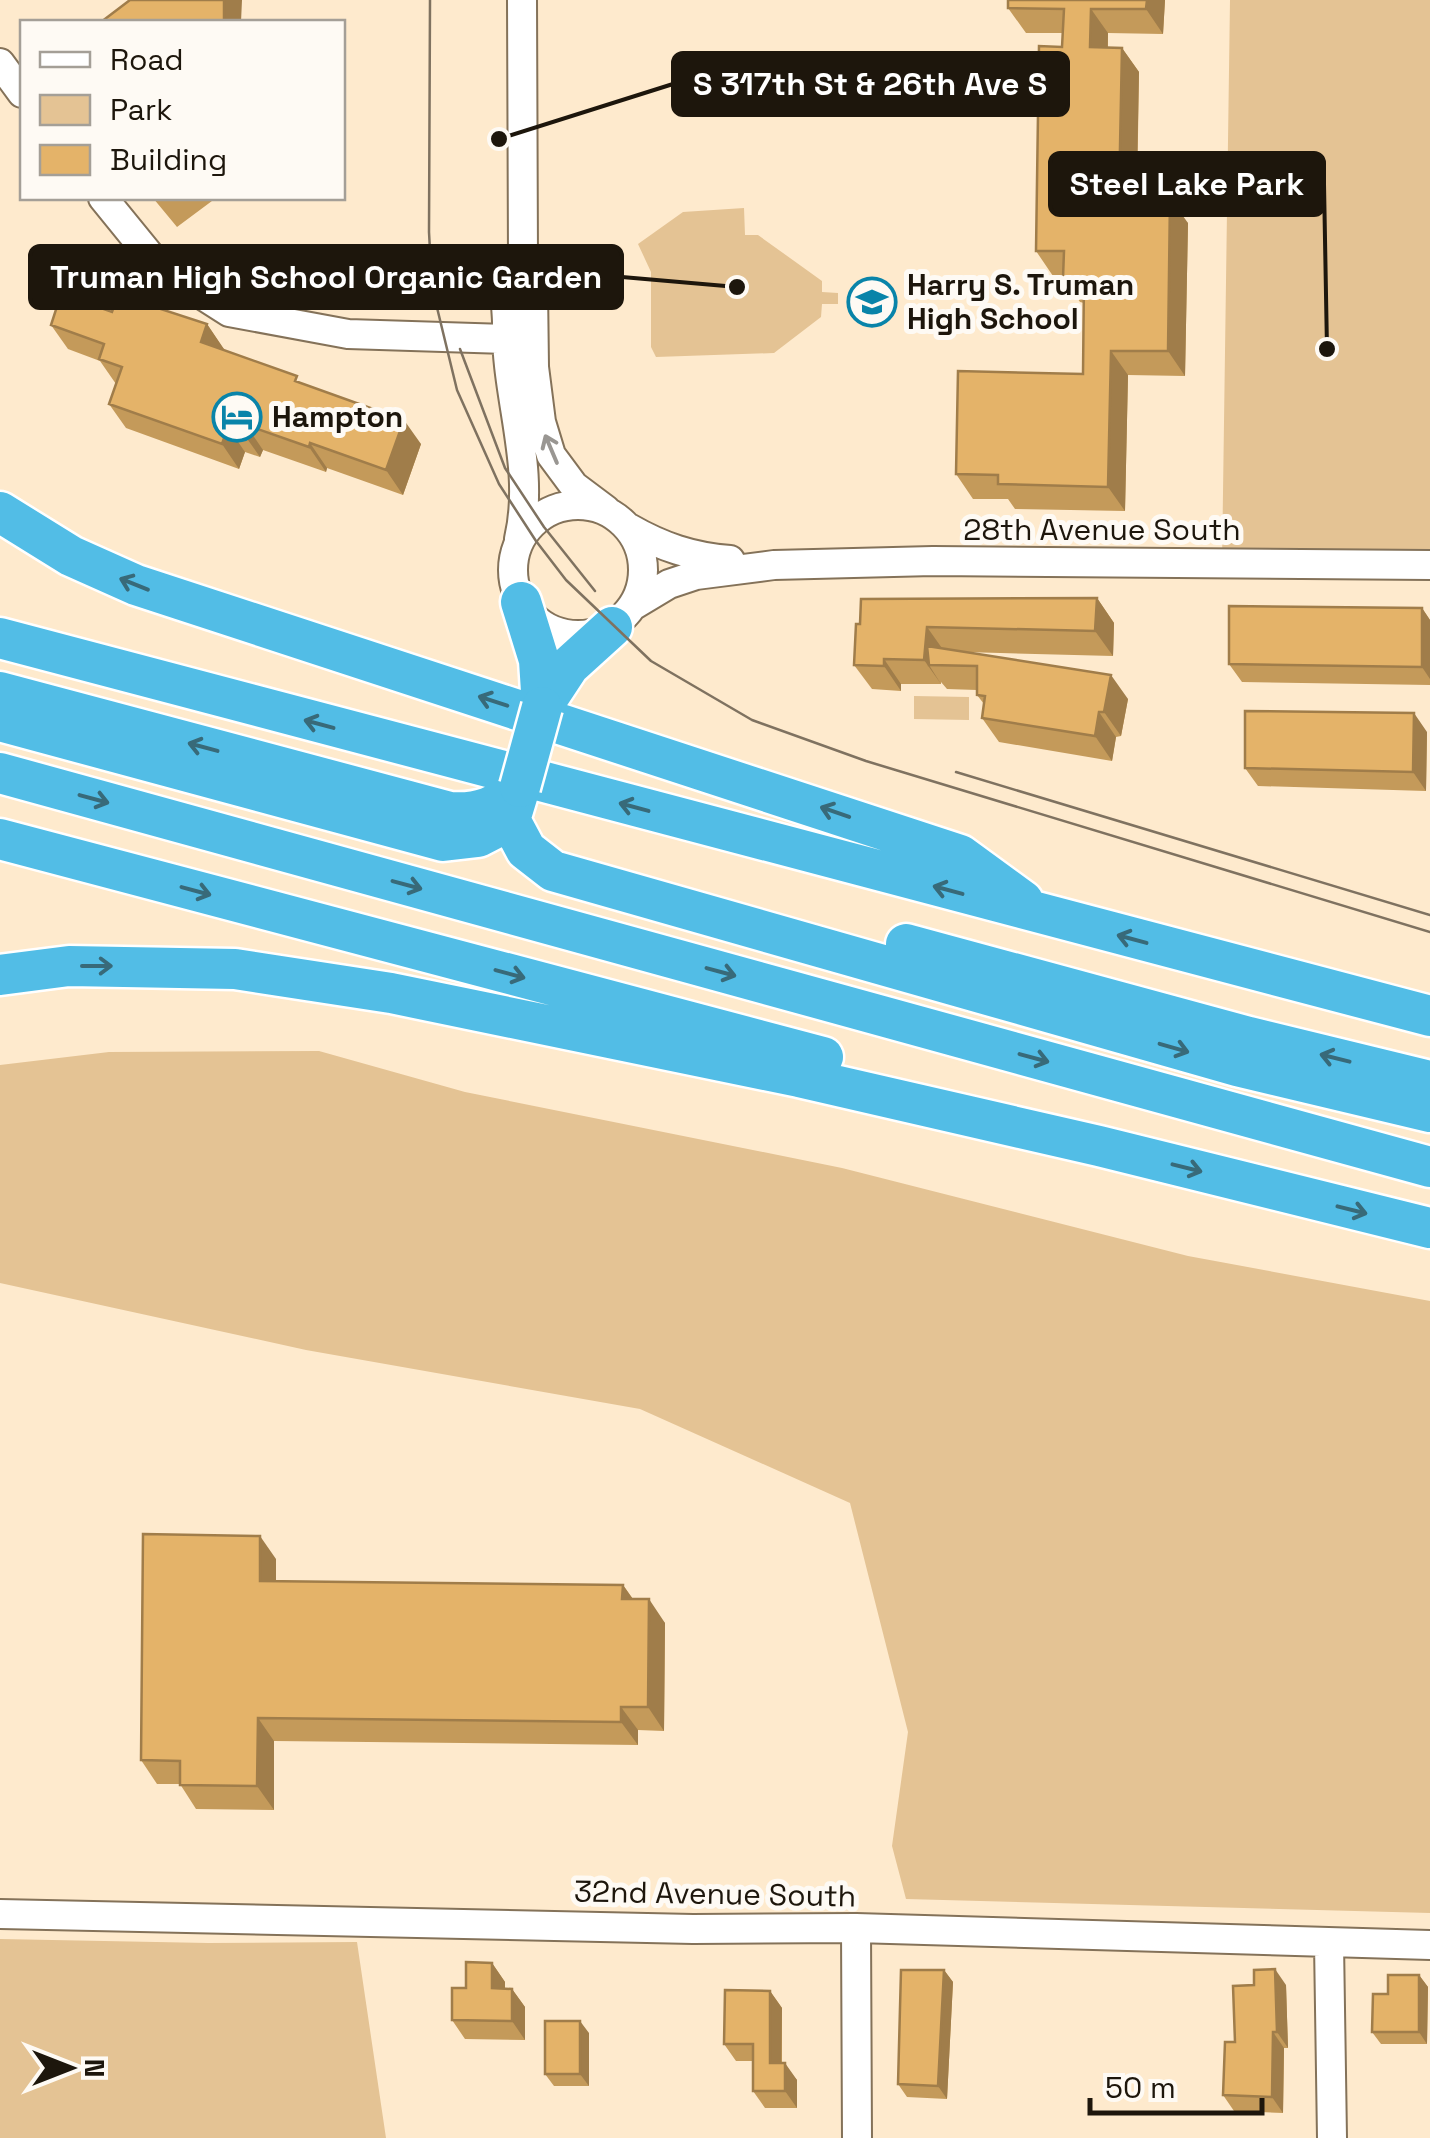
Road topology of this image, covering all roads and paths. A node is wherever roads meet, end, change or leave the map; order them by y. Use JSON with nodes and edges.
{"nodes":[{"id":1,"x":522,"y":0,"type":"edge"},
{"id":2,"x":0,"y":63,"type":"edge"},
{"id":3,"x":20,"y":90,"type":"edge"},
{"id":4,"x":105,"y":200,"type":"edge"},
{"id":5,"x":524,"y":258,"type":"junction"},
{"id":6,"x":506,"y":338,"type":"junction"},
{"id":7,"x":0,"y":512,"type":"edge"},
{"id":8,"x":617,"y":519,"type":"junction"},
{"id":9,"x":518,"y":544,"type":"junction"},
{"id":10,"x":1430,"y":564,"type":"edge"},
{"id":11,"x":774,"y":565,"type":"junction"},
{"id":12,"x":521,"y":602,"type":"junction"},
{"id":13,"x":623,"y":616,"type":"junction"},
{"id":14,"x":0,"y":638,"type":"edge"},
{"id":15,"x":554,"y":663,"type":"junction"},
{"id":16,"x":0,"y":692,"type":"edge"},
{"id":17,"x":0,"y":721,"type":"edge"},
{"id":18,"x":0,"y":773,"type":"edge"},
{"id":19,"x":361,"y":804,"type":"junction"},
{"id":20,"x":515,"y":804,"type":"junction"},
{"id":21,"x":0,"y":839,"type":"edge"},
{"id":22,"x":645,"y":886,"type":"junction"},
{"id":23,"x":1042,"y":915,"type":"junction"},
{"id":24,"x":0,"y":974,"type":"edge"},
{"id":25,"x":1430,"y":1016,"type":"edge"},
{"id":26,"x":1430,"y":1082,"type":"edge"},
{"id":27,"x":1430,"y":1112,"type":"edge"},
{"id":28,"x":1099,"y":1146,"type":"junction"},
{"id":29,"x":1430,"y":1167,"type":"edge"},
{"id":30,"x":1430,"y":1228,"type":"edge"},
{"id":31,"x":0,"y":1914,"type":"edge"},
{"id":32,"x":856,"y":1928,"type":"junction"},
{"id":33,"x":1329,"y":1943,"type":"junction"},
{"id":34,"x":1430,"y":1946,"type":"edge"},
{"id":35,"x":857,"y":2138,"type":"edge"},
{"id":36,"x":1332,"y":2138,"type":"edge"}],
"edges":[{"from":1,"to":5,"type":"street"},
{"from":2,"to":3,"type":"street"},
{"from":4,"to":6,"type":"street"},
{"from":5,"to":6,"type":"street"},
{"from":8,"to":5,"type":"street","one_way":true},
{"from":6,"to":9,"type":"street"},
{"from":23,"to":7,"type":"highway","one_way":true},
{"from":8,"to":9,"type":"street"},
{"from":8,"to":11,"type":"street","name":"28th Avenue South"},
{"from":8,"to":13,"type":"street"},
{"from":9,"to":12,"type":"street"},
{"from":10,"to":11,"type":"street","name":"28th Avenue South"},
{"from":11,"to":13,"type":"street","name":"28th Avenue South"},
{"from":12,"to":13,"type":"street"},
{"from":12,"to":15,"type":"highway"},
{"from":13,"to":15,"type":"highway"},
{"from":23,"to":14,"type":"highway","one_way":true},
{"from":15,"to":20,"type":"highway","bridge":true},
{"from":19,"to":16,"type":"highway","one_way":true},
{"from":17,"to":19,"type":"highway"},
{"from":18,"to":29,"type":"highway","one_way":true},
{"from":19,"to":20,"type":"highway"},
{"from":20,"to":22,"type":"highway"},
{"from":21,"to":28,"type":"highway","one_way":true},
{"from":26,"to":22,"type":"highway","one_way":true},
{"from":22,"to":27,"type":"highway","one_way":true},
{"from":25,"to":23,"type":"highway","one_way":true},
{"from":24,"to":28,"type":"highway","one_way":true},
{"from":28,"to":30,"type":"highway","one_way":true},
{"from":31,"to":32,"type":"street","name":"32nd Avenue South"},
{"from":32,"to":33,"type":"street","name":"32nd Avenue South"},
{"from":32,"to":35,"type":"street"},
{"from":33,"to":34,"type":"street","name":"32nd Avenue South"},
{"from":33,"to":36,"type":"street"}]}
